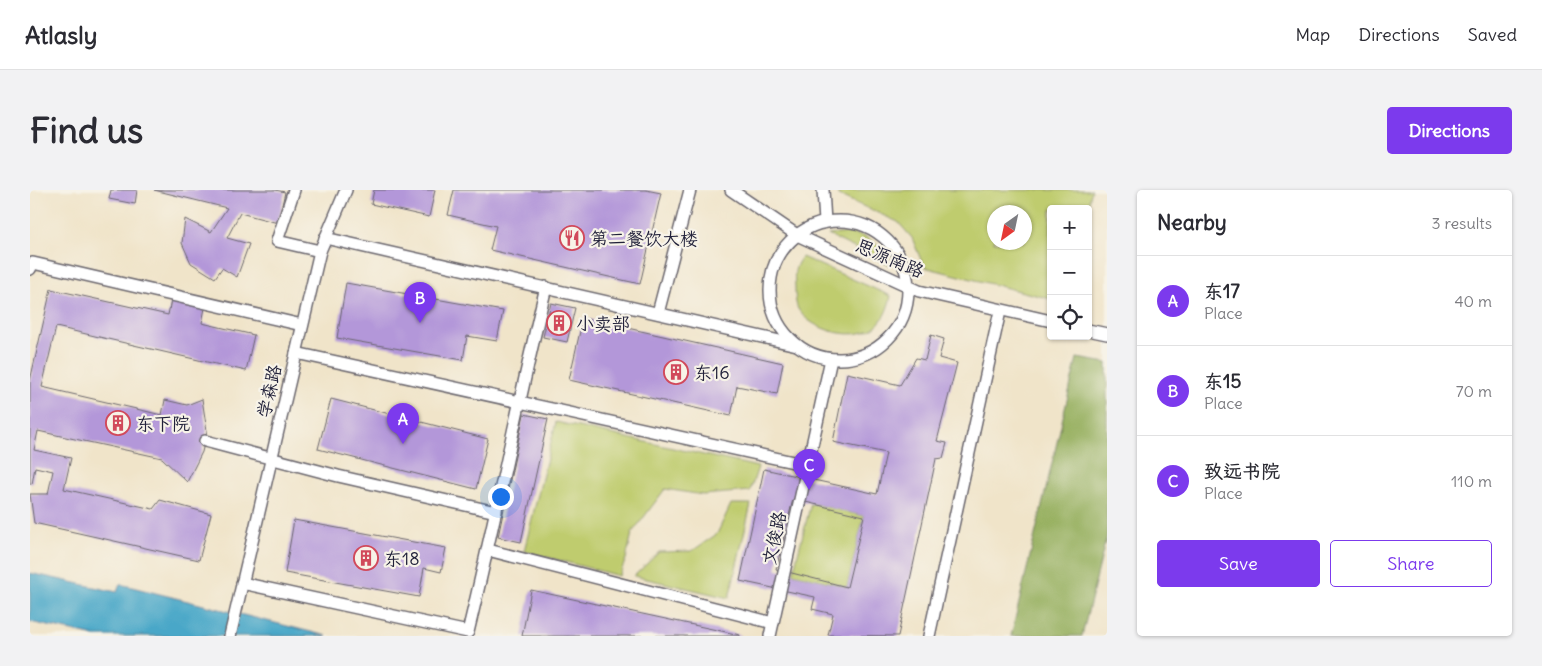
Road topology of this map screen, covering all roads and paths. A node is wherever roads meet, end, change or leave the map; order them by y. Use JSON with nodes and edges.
{"nodes":[{"id":1,"x":294,"y":190,"type":"edge"},
{"id":2,"x":346,"y":190,"type":"edge"},
{"id":3,"x":690,"y":190,"type":"edge"},
{"id":4,"x":731,"y":190,"type":"edge"},
{"id":5,"x":823,"y":190,"type":"edge"},
{"id":6,"x":825,"y":222,"type":"junction"},
{"id":7,"x":797,"y":235,"type":"junction"},
{"id":8,"x":325,"y":238,"type":"junction"},
{"id":9,"x":320,"y":250,"type":"junction"},
{"id":10,"x":30,"y":269,"type":"edge"},
{"id":11,"x":908,"y":286,"type":"junction"},
{"id":12,"x":546,"y":287,"type":"junction"},
{"id":13,"x":1000,"y":311,"type":"junction"},
{"id":14,"x":658,"y":313,"type":"junction"},
{"id":15,"x":1047,"y":320,"type":"edge"},
{"id":16,"x":302,"y":325,"type":"junction"},
{"id":17,"x":1092,"y":331,"type":"edge"},
{"id":18,"x":1107,"y":334,"type":"edge"},
{"id":19,"x":797,"y":345,"type":"junction"},
{"id":20,"x":296,"y":353,"type":"junction"},
{"id":21,"x":830,"y":359,"type":"junction"},
{"id":22,"x":518,"y":402,"type":"junction"},
{"id":23,"x":205,"y":441,"type":"dead end"},
{"id":24,"x":271,"y":458,"type":"junction"},
{"id":25,"x":807,"y":464,"type":"junction"},
{"id":26,"x":496,"y":512,"type":"junction"},
{"id":27,"x":488,"y":550,"type":"junction"},
{"id":28,"x":242,"y":583,"type":"junction"},
{"id":29,"x":773,"y":623,"type":"junction"},
{"id":30,"x":230,"y":636,"type":"edge"},
{"id":31,"x":770,"y":636,"type":"edge"},
{"id":32,"x":929,"y":636,"type":"edge"}],
"edges":[{"from":1,"to":9,"type":"lane"},
{"from":2,"to":8,"type":"lane","name":"学森路"},
{"from":3,"to":14,"type":"lane"},
{"from":4,"to":7,"type":"lane","name":"思源南路"},
{"from":5,"to":6,"type":"lane"},
{"from":6,"to":7,"type":"lane"},
{"from":6,"to":11,"type":"lane"},
{"from":7,"to":11,"type":"lane","name":"思源南路"},
{"from":7,"to":19,"type":"lane"},
{"from":8,"to":9,"type":"lane","name":"学森路"},
{"from":8,"to":12,"type":"lane"},
{"from":9,"to":16,"type":"lane","name":"学森路"},
{"from":10,"to":16,"type":"lane"},
{"from":11,"to":13,"type":"lane","name":"思源南路"},
{"from":11,"to":21,"type":"lane"},
{"from":12,"to":14,"type":"lane"},
{"from":12,"to":22,"type":"lane"},
{"from":13,"to":15,"type":"lane","name":"思源南路"},
{"from":13,"to":32,"type":"lane"},
{"from":14,"to":19,"type":"lane"},
{"from":16,"to":20,"type":"lane","name":"学森路"},
{"from":17,"to":18,"type":"lane"},
{"from":19,"to":21,"type":"lane"},
{"from":20,"to":22,"type":"lane"},
{"from":20,"to":24,"type":"lane","name":"学森路"},
{"from":21,"to":25,"type":"lane","name":"文俊路"},
{"from":22,"to":25,"type":"lane"},
{"from":22,"to":26,"type":"lane"},
{"from":23,"to":24,"type":"lane"},
{"from":24,"to":26,"type":"lane"},
{"from":24,"to":28,"type":"lane","name":"学森路"},
{"from":25,"to":29,"type":"lane","name":"文俊路"},
{"from":26,"to":27,"type":"lane"},
{"from":27,"to":28,"type":"lane"},
{"from":27,"to":29,"type":"lane"},
{"from":28,"to":30,"type":"lane","name":"学森路"},
{"from":29,"to":31,"type":"lane","name":"文俊路"}]}
